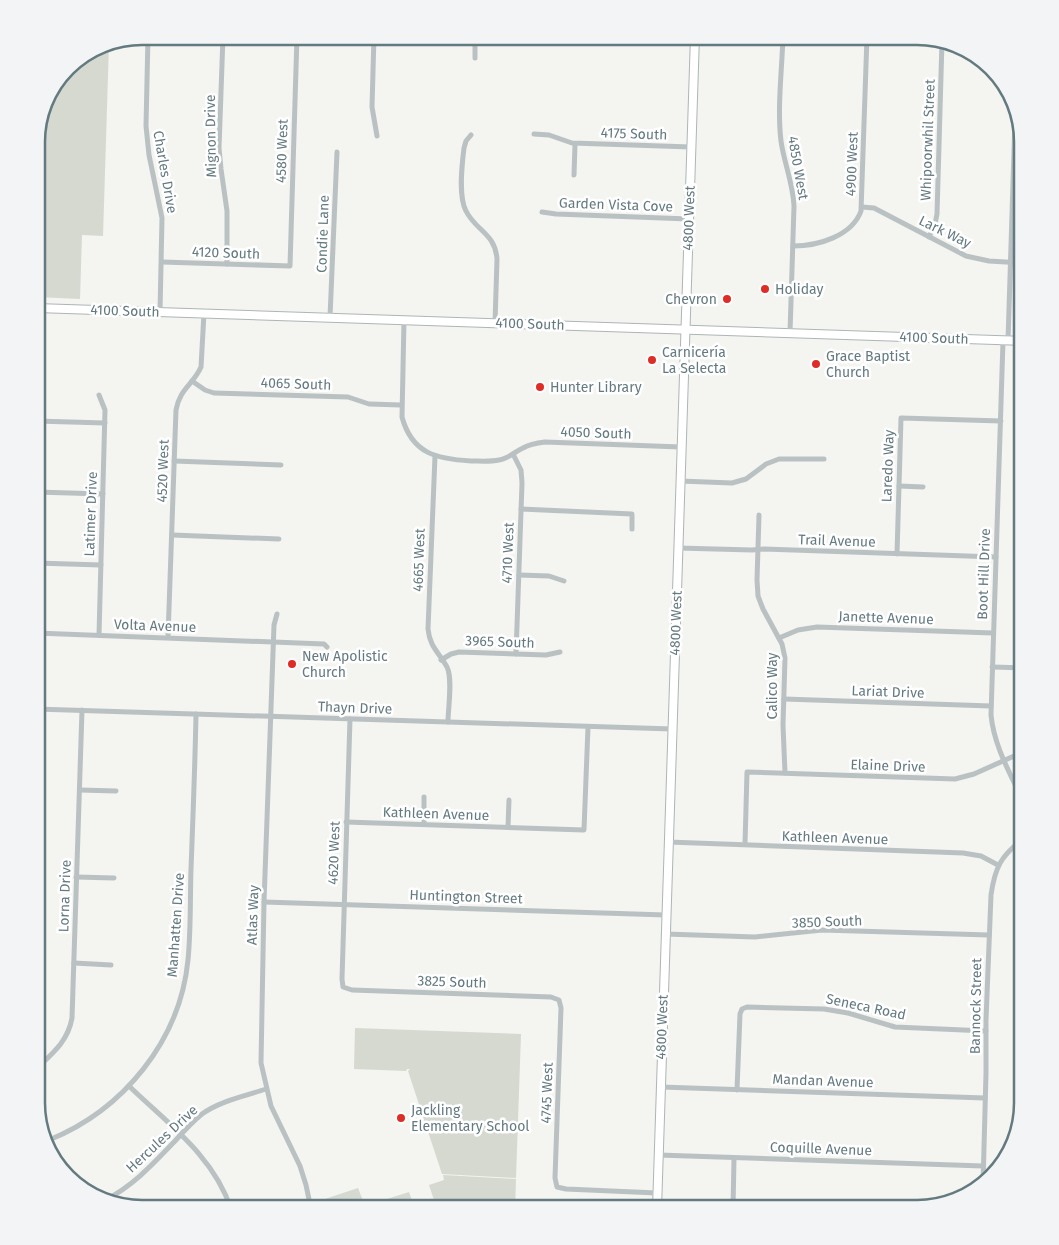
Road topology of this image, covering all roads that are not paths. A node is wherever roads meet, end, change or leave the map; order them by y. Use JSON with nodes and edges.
{"nodes":[{"id":1,"x":148,"y":45,"type":"edge"},
{"id":2,"x":223,"y":45,"type":"edge"},
{"id":3,"x":297,"y":45,"type":"edge"},
{"id":4,"x":374,"y":45,"type":"edge"},
{"id":5,"x":475,"y":45,"type":"edge"},
{"id":6,"x":695,"y":45,"type":"edge"},
{"id":7,"x":783,"y":45,"type":"edge"},
{"id":8,"x":868,"y":45,"type":"edge"},
{"id":9,"x":942,"y":48,"type":"edge"},
{"id":10,"x":475,"y":58,"type":"dead end"},
{"id":11,"x":534,"y":134,"type":"dead end"},
{"id":12,"x":471,"y":135,"type":"dead end"},
{"id":13,"x":377,"y":136,"type":"dead end"},
{"id":14,"x":575,"y":144,"type":"junction"},
{"id":15,"x":691,"y":147,"type":"junction"},
{"id":16,"x":1014,"y":148,"type":"edge"},
{"id":17,"x":337,"y":152,"type":"dead end"},
{"id":18,"x":574,"y":175,"type":"dead end"},
{"id":19,"x":862,"y":207,"type":"junction"},
{"id":20,"x":542,"y":212,"type":"dead end"},
{"id":21,"x":689,"y":218,"type":"junction"},
{"id":22,"x":928,"y":237,"type":"junction"},
{"id":23,"x":793,"y":246,"type":"junction"},
{"id":24,"x":162,"y":262,"type":"junction"},
{"id":25,"x":1010,"y":262,"type":"junction"},
{"id":26,"x":1014,"y":262,"type":"edge"},
{"id":27,"x":226,"y":264,"type":"junction"},
{"id":28,"x":290,"y":266,"type":"joint"},
{"id":29,"x":45,"y":308,"type":"edge"},
{"id":30,"x":160,"y":312,"type":"junction"},
{"id":31,"x":204,"y":313,"type":"junction"},
{"id":32,"x":330,"y":317,"type":"junction"},
{"id":33,"x":404,"y":320,"type":"junction"},
{"id":34,"x":495,"y":323,"type":"junction"},
{"id":35,"x":685,"y":329,"type":"junction"},
{"id":36,"x":790,"y":333,"type":"junction"},
{"id":37,"x":1006,"y":341,"type":"junction"},
{"id":38,"x":1014,"y":341,"type":"edge"},
{"id":39,"x":192,"y":380,"type":"junction"},
{"id":40,"x":99,"y":395,"type":"dead end"},
{"id":41,"x":401,"y":405,"type":"junction"},
{"id":42,"x":45,"y":421,"type":"edge"},
{"id":43,"x":1000,"y":421,"type":"junction"},
{"id":44,"x":105,"y":423,"type":"junction"},
{"id":45,"x":681,"y":447,"type":"junction"},
{"id":46,"x":514,"y":454,"type":"junction"},
{"id":47,"x":435,"y":456,"type":"junction"},
{"id":48,"x":824,"y":459,"type":"dead end"},
{"id":49,"x":174,"y":461,"type":"junction"},
{"id":50,"x":282,"y":465,"type":"dead end"},
{"id":51,"x":680,"y":481,"type":"junction"},
{"id":52,"x":899,"y":486,"type":"junction"},
{"id":53,"x":923,"y":487,"type":"dead end"},
{"id":54,"x":45,"y":492,"type":"edge"},
{"id":55,"x":103,"y":494,"type":"junction"},
{"id":56,"x":521,"y":509,"type":"junction"},
{"id":57,"x":759,"y":515,"type":"dead end"},
{"id":58,"x":632,"y":529,"type":"dead end"},
{"id":59,"x":172,"y":535,"type":"junction"},
{"id":60,"x":279,"y":538,"type":"dead end"},
{"id":61,"x":678,"y":548,"type":"junction"},
{"id":62,"x":758,"y":550,"type":"junction"},
{"id":63,"x":896,"y":554,"type":"junction"},
{"id":64,"x":996,"y":557,"type":"junction"},
{"id":65,"x":45,"y":563,"type":"edge"},
{"id":66,"x":101,"y":565,"type":"junction"},
{"id":67,"x":519,"y":575,"type":"junction"},
{"id":68,"x":564,"y":581,"type":"dead end"},
{"id":69,"x":277,"y":614,"type":"dead end"},
{"id":70,"x":45,"y":633,"type":"edge"},
{"id":71,"x":994,"y":633,"type":"junction"},
{"id":72,"x":99,"y":635,"type":"junction"},
{"id":73,"x":168,"y":637,"type":"junction"},
{"id":74,"x":779,"y":638,"type":"junction"},
{"id":75,"x":274,"y":642,"type":"junction"},
{"id":76,"x":327,"y":647,"type":"dead end"},
{"id":77,"x":560,"y":652,"type":"dead end"},
{"id":78,"x":516,"y":654,"type":"junction"},
{"id":79,"x":442,"y":660,"type":"junction"},
{"id":80,"x":992,"y":667,"type":"junction"},
{"id":81,"x":1014,"y":668,"type":"edge"},
{"id":82,"x":784,"y":699,"type":"junction"},
{"id":83,"x":991,"y":706,"type":"junction"},
{"id":84,"x":45,"y":709,"type":"edge"},
{"id":85,"x":82,"y":710,"type":"junction"},
{"id":86,"x":196,"y":714,"type":"junction"},
{"id":87,"x":271,"y":716,"type":"junction"},
{"id":88,"x":350,"y":719,"type":"junction"},
{"id":89,"x":448,"y":722,"type":"junction"},
{"id":90,"x":588,"y":727,"type":"junction"},
{"id":91,"x":672,"y":729,"type":"junction"},
{"id":92,"x":1014,"y":756,"type":"edge"},
{"id":93,"x":1004,"y":761,"type":"junction"},
{"id":94,"x":784,"y":774,"type":"junction"},
{"id":95,"x":1014,"y":782,"type":"edge"},
{"id":96,"x":80,"y":790,"type":"junction"},
{"id":97,"x":116,"y":791,"type":"dead end"},
{"id":98,"x":424,"y":797,"type":"dead end"},
{"id":99,"x":509,"y":800,"type":"dead end"},
{"id":100,"x":346,"y":822,"type":"junction"},
{"id":101,"x":424,"y":824,"type":"junction"},
{"id":102,"x":508,"y":827,"type":"junction"},
{"id":103,"x":668,"y":842,"type":"junction"},
{"id":104,"x":745,"y":844,"type":"junction"},
{"id":105,"x":1014,"y":847,"type":"edge"},
{"id":106,"x":998,"y":865,"type":"junction"},
{"id":107,"x":76,"y":877,"type":"junction"},
{"id":108,"x":114,"y":878,"type":"dead end"},
{"id":109,"x":264,"y":902,"type":"junction"},
{"id":110,"x":344,"y":904,"type":"junction"},
{"id":111,"x":666,"y":915,"type":"junction"},
{"id":112,"x":666,"y":934,"type":"junction"},
{"id":113,"x":989,"y":935,"type":"junction"},
{"id":114,"x":74,"y":963,"type":"junction"},
{"id":115,"x":111,"y":965,"type":"dead end"},
{"id":116,"x":344,"y":988,"type":"joint"},
{"id":117,"x":559,"y":1000,"type":"joint"},
{"id":118,"x":986,"y":1031,"type":"junction"},
{"id":119,"x":45,"y":1061,"type":"edge"},
{"id":120,"x":129,"y":1086,"type":"junction"},
{"id":121,"x":660,"y":1087,"type":"junction"},
{"id":122,"x":266,"y":1089,"type":"junction"},
{"id":123,"x":737,"y":1090,"type":"junction"},
{"id":124,"x":986,"y":1098,"type":"junction"},
{"id":125,"x":180,"y":1135,"type":"junction"},
{"id":126,"x":52,"y":1139,"type":"edge"},
{"id":127,"x":658,"y":1155,"type":"junction"},
{"id":128,"x":734,"y":1158,"type":"junction"},
{"id":129,"x":983,"y":1166,"type":"junction"},
{"id":130,"x":983,"y":1174,"type":"edge"},
{"id":131,"x":657,"y":1193,"type":"junction"},
{"id":132,"x":113,"y":1195,"type":"edge"},
{"id":133,"x":228,"y":1200,"type":"edge"},
{"id":134,"x":309,"y":1200,"type":"edge"},
{"id":135,"x":657,"y":1200,"type":"edge"},
{"id":136,"x":733,"y":1200,"type":"edge"}],
"edges":[{"from":1,"to":24,"type":"street","name":"Charles Drive"},
{"from":2,"to":27,"type":"street","name":"Mignon Drive"},
{"from":3,"to":28,"type":"street","name":"4580 West"},
{"from":4,"to":13,"type":"street"},
{"from":5,"to":10,"type":"street"},
{"from":6,"to":15,"type":"main road","name":"4800 West"},
{"from":7,"to":23,"type":"street","name":"4850 West"},
{"from":8,"to":19,"type":"street","name":"4900 West"},
{"from":9,"to":22,"type":"street","name":"Whipoorwhil Street"},
{"from":11,"to":14,"type":"street","name":"4175 South"},
{"from":12,"to":34,"type":"street"},
{"from":14,"to":15,"type":"street","name":"4175 South"},
{"from":14,"to":18,"type":"street"},
{"from":15,"to":21,"type":"main road","name":"4800 West"},
{"from":16,"to":25,"type":"street","name":"Boot Hill Drive"},
{"from":17,"to":32,"type":"street","name":"Condie Lane"},
{"from":19,"to":22,"type":"street","name":"Lark Way"},
{"from":19,"to":23,"type":"street","name":"4900 West"},
{"from":20,"to":21,"type":"street","name":"Garden Vista Cove"},
{"from":21,"to":35,"type":"main road","name":"4800 West"},
{"from":22,"to":25,"type":"street","name":"Lark Way"},
{"from":23,"to":36,"type":"street","name":"4850 West"},
{"from":24,"to":27,"type":"street","name":"4120 South"},
{"from":24,"to":30,"type":"street","name":"Charles Drive"},
{"from":25,"to":26,"type":"street","name":"Lark Way"},
{"from":25,"to":37,"type":"street","name":"Boot Hill Drive"},
{"from":27,"to":28,"type":"street","name":"4120 South"},
{"from":29,"to":30,"type":"main road","name":"4100 South"},
{"from":30,"to":31,"type":"main road","name":"4100 South"},
{"from":31,"to":32,"type":"main road","name":"4100 South"},
{"from":31,"to":39,"type":"street","name":"4520 West"},
{"from":32,"to":33,"type":"main road","name":"4100 South"},
{"from":33,"to":34,"type":"main road","name":"4100 South"},
{"from":33,"to":41,"type":"street"},
{"from":34,"to":35,"type":"main road","name":"4100 South"},
{"from":35,"to":36,"type":"main road","name":"4100 South"},
{"from":35,"to":45,"type":"main road","name":"4800 West"},
{"from":36,"to":37,"type":"main road","name":"4100 South"},
{"from":37,"to":38,"type":"main road","name":"4100 South"},
{"from":37,"to":43,"type":"street","name":"Boot Hill Drive"},
{"from":39,"to":41,"type":"street","name":"4065 South"},
{"from":39,"to":49,"type":"street","name":"4520 West"},
{"from":40,"to":44,"type":"street","name":"Latimer Drive"},
{"from":41,"to":47,"type":"street"},
{"from":42,"to":44,"type":"street"},
{"from":43,"to":52,"type":"street","name":"Laredo Way"},
{"from":43,"to":64,"type":"street","name":"Boot Hill Drive"},
{"from":44,"to":55,"type":"street","name":"Latimer Drive"},
{"from":45,"to":46,"type":"street","name":"4050 South"},
{"from":45,"to":51,"type":"main road","name":"4800 West"},
{"from":46,"to":47,"type":"street","name":"4050 South"},
{"from":46,"to":56,"type":"street","name":"4710 West"},
{"from":47,"to":79,"type":"street","name":"4665 West"},
{"from":48,"to":51,"type":"street"},
{"from":49,"to":50,"type":"street"},
{"from":49,"to":59,"type":"street","name":"4520 West"},
{"from":51,"to":61,"type":"main road","name":"4800 West"},
{"from":52,"to":53,"type":"street"},
{"from":52,"to":63,"type":"street","name":"Laredo Way"},
{"from":54,"to":55,"type":"street"},
{"from":55,"to":66,"type":"street","name":"Latimer Drive"},
{"from":56,"to":58,"type":"street"},
{"from":56,"to":67,"type":"street","name":"4710 West"},
{"from":57,"to":62,"type":"street","name":"Calico Way"},
{"from":59,"to":60,"type":"street"},
{"from":59,"to":73,"type":"street","name":"4520 West"},
{"from":61,"to":62,"type":"street","name":"Trail Avenue"},
{"from":61,"to":91,"type":"main road","name":"4800 West"},
{"from":62,"to":63,"type":"street","name":"Trail Avenue"},
{"from":62,"to":74,"type":"street","name":"Calico Way"},
{"from":63,"to":64,"type":"street","name":"Trail Avenue"},
{"from":64,"to":71,"type":"street","name":"Boot Hill Drive"},
{"from":65,"to":66,"type":"street"},
{"from":66,"to":72,"type":"street","name":"Latimer Drive"},
{"from":67,"to":68,"type":"street"},
{"from":67,"to":78,"type":"street","name":"4710 West"},
{"from":69,"to":75,"type":"street","name":"Atlas Way"},
{"from":70,"to":72,"type":"street","name":"Volta Avenue"},
{"from":71,"to":74,"type":"street","name":"Janette Avenue"},
{"from":71,"to":80,"type":"street","name":"Boot Hill Drive"},
{"from":72,"to":73,"type":"street","name":"Volta Avenue"},
{"from":73,"to":75,"type":"street","name":"Volta Avenue"},
{"from":74,"to":82,"type":"street","name":"Calico Way"},
{"from":75,"to":76,"type":"street","name":"Volta Avenue"},
{"from":75,"to":87,"type":"street","name":"Atlas Way"},
{"from":77,"to":78,"type":"street","name":"3965 South"},
{"from":78,"to":79,"type":"street","name":"3965 South"},
{"from":79,"to":89,"type":"street","name":"4665 West"},
{"from":80,"to":81,"type":"street"},
{"from":80,"to":83,"type":"street","name":"Boot Hill Drive"},
{"from":82,"to":83,"type":"street","name":"Lariat Drive"},
{"from":82,"to":94,"type":"street","name":"Calico Way"},
{"from":83,"to":93,"type":"street","name":"Boot Hill Drive"},
{"from":84,"to":85,"type":"street","name":"Thayn Drive"},
{"from":85,"to":86,"type":"street","name":"Thayn Drive"},
{"from":85,"to":96,"type":"street","name":"Lorna Drive"},
{"from":86,"to":87,"type":"street","name":"Thayn Drive"},
{"from":86,"to":120,"type":"street","name":"Manhatten Drive"},
{"from":87,"to":88,"type":"street","name":"Thayn Drive"},
{"from":87,"to":109,"type":"street","name":"Atlas Way"},
{"from":88,"to":89,"type":"street","name":"Thayn Drive"},
{"from":88,"to":100,"type":"street","name":"4620 West"},
{"from":89,"to":90,"type":"street","name":"Thayn Drive"},
{"from":90,"to":91,"type":"street","name":"Thayn Drive"},
{"from":90,"to":102,"type":"street","name":"Kathleen Avenue"},
{"from":91,"to":103,"type":"main road","name":"4800 West"},
{"from":92,"to":93,"type":"street","name":"Elaine Drive"},
{"from":93,"to":94,"type":"street","name":"Elaine Drive"},
{"from":93,"to":95,"type":"street","name":"Boot Hill Drive"},
{"from":94,"to":104,"type":"street","name":"Elaine Drive"},
{"from":96,"to":97,"type":"street"},
{"from":96,"to":107,"type":"street","name":"Lorna Drive"},
{"from":98,"to":101,"type":"street"},
{"from":99,"to":102,"type":"street"},
{"from":100,"to":101,"type":"street","name":"Kathleen Avenue"},
{"from":100,"to":110,"type":"street","name":"4620 West"},
{"from":101,"to":102,"type":"street","name":"Kathleen Avenue"},
{"from":103,"to":104,"type":"street","name":"Kathleen Avenue"},
{"from":103,"to":111,"type":"main road","name":"4800 West"},
{"from":104,"to":106,"type":"street","name":"Kathleen Avenue"},
{"from":105,"to":106,"type":"street","name":"Bannock Street"},
{"from":106,"to":113,"type":"street","name":"Bannock Street"},
{"from":107,"to":108,"type":"street"},
{"from":107,"to":114,"type":"street","name":"Lorna Drive"},
{"from":109,"to":110,"type":"street","name":"Huntington Street"},
{"from":109,"to":122,"type":"street","name":"Atlas Way"},
{"from":110,"to":111,"type":"street","name":"Huntington Street"},
{"from":110,"to":116,"type":"street","name":"4620 West"},
{"from":111,"to":112,"type":"main road","name":"4800 West"},
{"from":112,"to":113,"type":"street","name":"3850 South"},
{"from":112,"to":121,"type":"main road","name":"4800 West"},
{"from":113,"to":118,"type":"street","name":"Bannock Street"},
{"from":114,"to":115,"type":"street"},
{"from":114,"to":119,"type":"street","name":"Lorna Drive"},
{"from":116,"to":117,"type":"street","name":"3825 South"},
{"from":117,"to":131,"type":"street","name":"4745 West"},
{"from":118,"to":123,"type":"street","name":"Seneca Road"},
{"from":118,"to":124,"type":"street","name":"Bannock Street"},
{"from":120,"to":125,"type":"street"},
{"from":120,"to":126,"type":"street","name":"Manhatten Drive"},
{"from":121,"to":123,"type":"street","name":"Mandan Avenue"},
{"from":121,"to":127,"type":"main road","name":"4800 West"},
{"from":122,"to":125,"type":"street","name":"Hercules Drive"},
{"from":122,"to":134,"type":"street","name":"Atlas Way"},
{"from":123,"to":124,"type":"street","name":"Mandan Avenue"},
{"from":124,"to":129,"type":"street","name":"Bannock Street"},
{"from":125,"to":132,"type":"street","name":"Hercules Drive"},
{"from":125,"to":133,"type":"street"},
{"from":127,"to":128,"type":"street","name":"Coquille Avenue"},
{"from":127,"to":131,"type":"main road","name":"4800 West"},
{"from":128,"to":129,"type":"street","name":"Coquille Avenue"},
{"from":128,"to":136,"type":"street"},
{"from":129,"to":130,"type":"street","name":"Bannock Street"},
{"from":131,"to":135,"type":"main road","name":"4800 West"}]}
